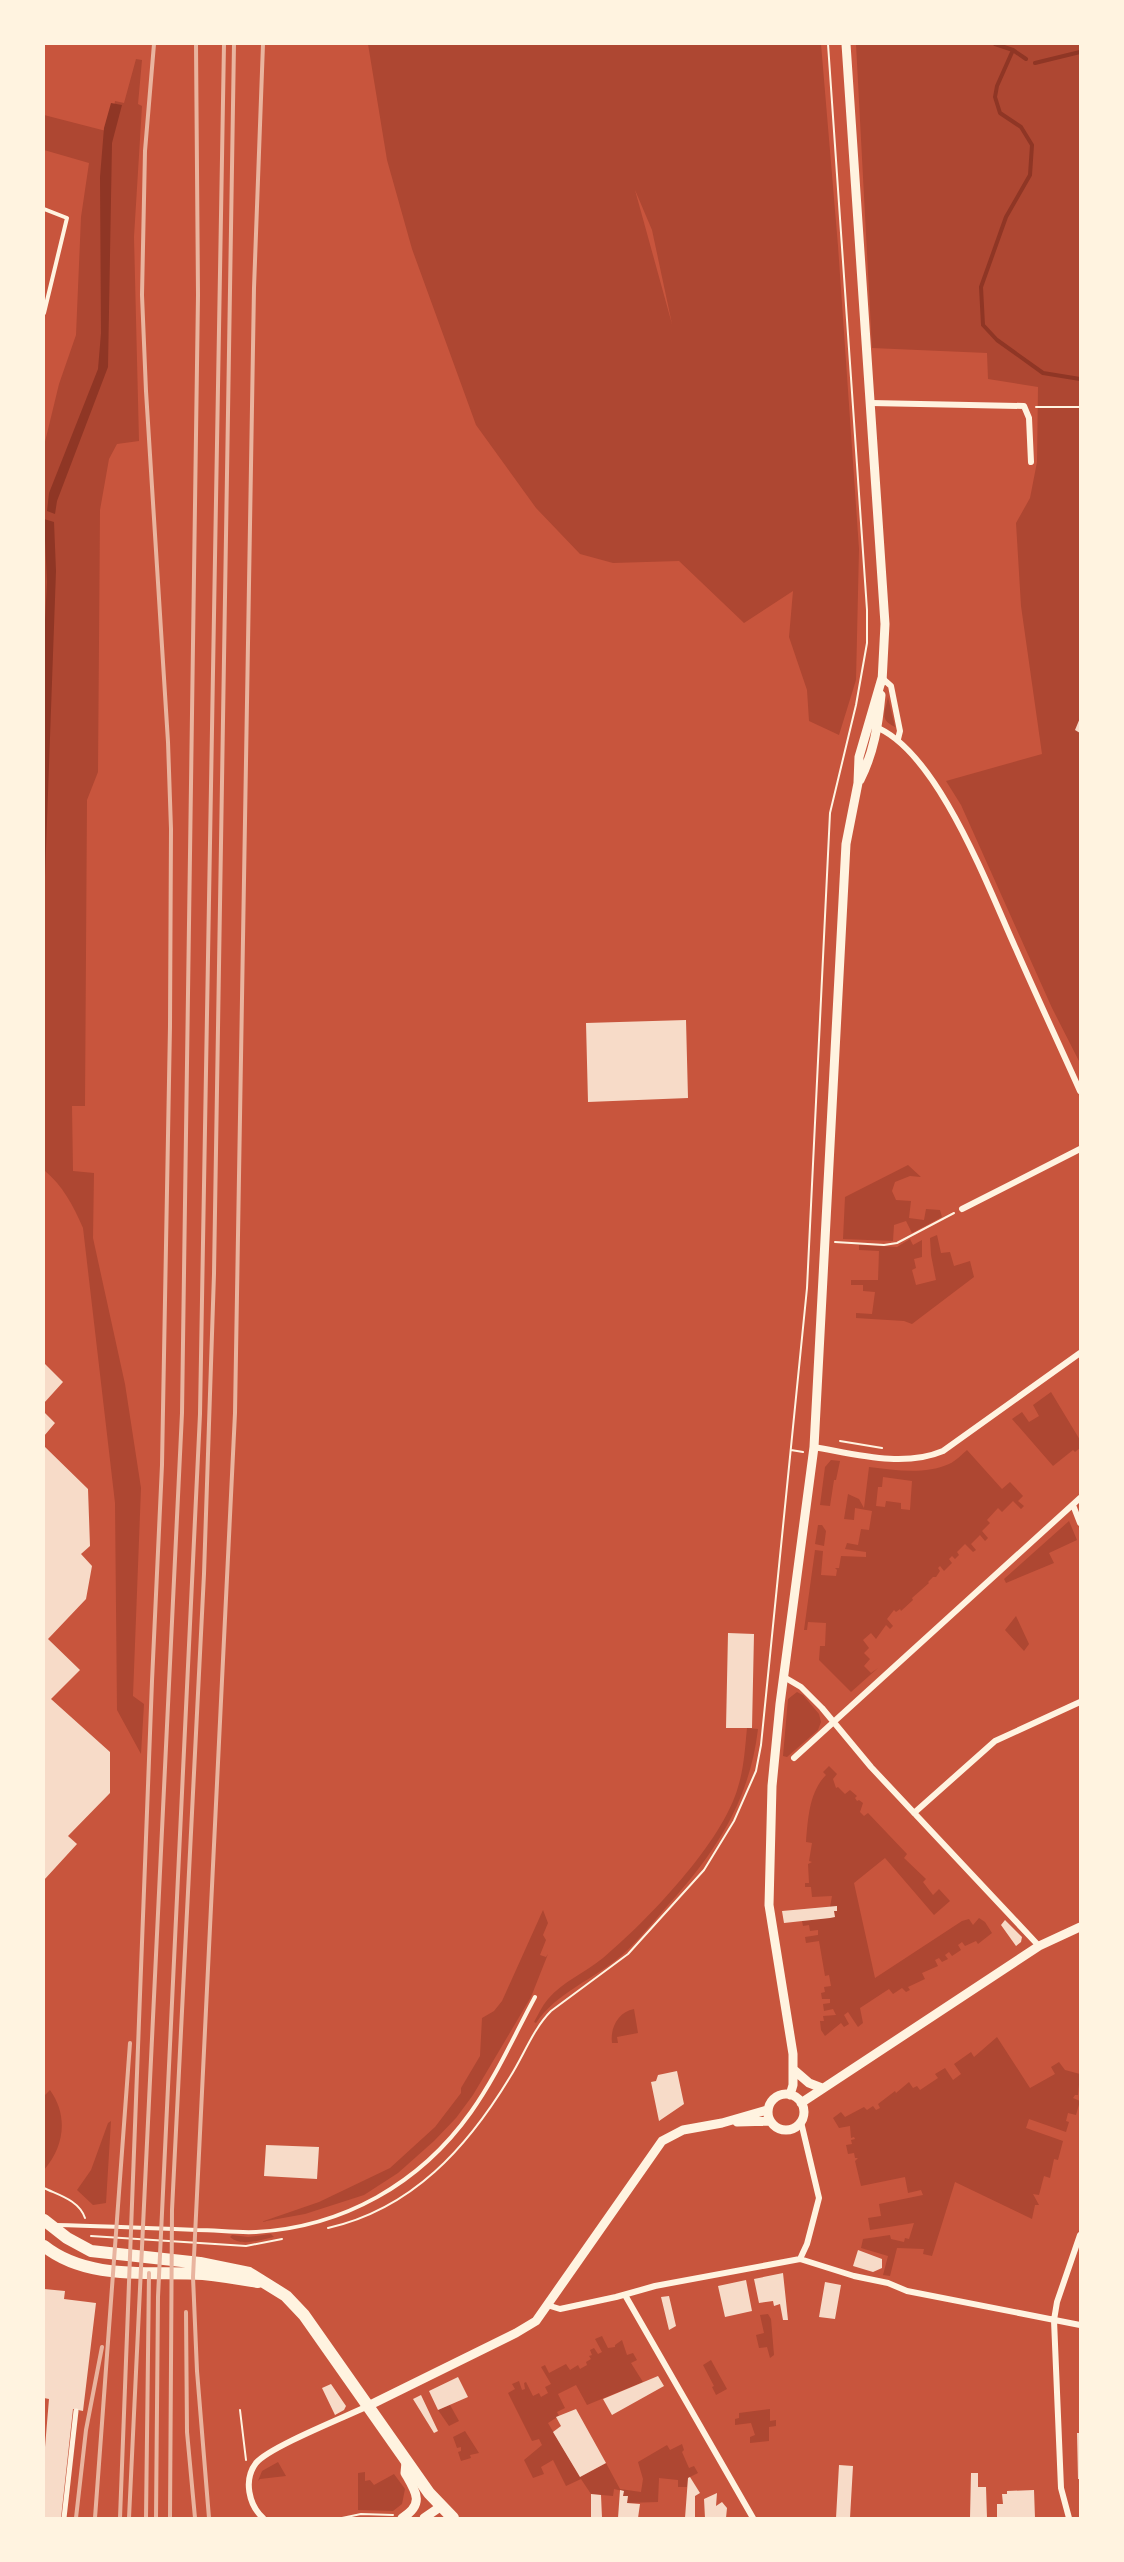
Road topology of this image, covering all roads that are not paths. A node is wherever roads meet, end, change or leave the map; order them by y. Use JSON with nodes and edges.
{"nodes":[{"id":1,"x":846,"y":44,"type":"edge"},
{"id":2,"x":44,"y":209,"type":"edge"},
{"id":3,"x":44,"y":314,"type":"edge"},
{"id":4,"x":871,"y":403,"type":"junction"},
{"id":5,"x":1031,"y":462,"type":"dead end"},
{"id":6,"x":882,"y":678,"type":"junction"},
{"id":7,"x":867,"y":725,"type":"junction"},
{"id":8,"x":878,"y":728,"type":"junction"},
{"id":9,"x":898,"y":739,"type":"junction"},
{"id":10,"x":858,"y":783,"type":"junction"},
{"id":11,"x":1080,"y":1091,"type":"edge"},
{"id":12,"x":1080,"y":1149,"type":"edge"},
{"id":13,"x":962,"y":1209,"type":"dead end"},
{"id":14,"x":1080,"y":1353,"type":"edge"},
{"id":15,"x":810,"y":1450,"type":"junction"},
{"id":16,"x":1080,"y":1498,"type":"edge"},
{"id":17,"x":1073,"y":1505,"type":"junction"},
{"id":18,"x":1080,"y":1523,"type":"edge"},
{"id":19,"x":784,"y":1677,"type":"junction"},
{"id":20,"x":1080,"y":1702,"type":"edge"},
{"id":21,"x":833,"y":1722,"type":"junction"},
{"id":22,"x":794,"y":1758,"type":"dead end"},
{"id":23,"x":914,"y":1813,"type":"junction"},
{"id":24,"x":1080,"y":1927,"type":"edge"},
{"id":25,"x":1039,"y":1946,"type":"junction"},
{"id":26,"x":535,"y":1997,"type":"dead end"},
{"id":27,"x":794,"y":2070,"type":"junction"},
{"id":28,"x":822,"y":2088,"type":"junction"},
{"id":29,"x":790,"y":2095,"type":"junction"},
{"id":30,"x":801,"y":2103,"type":"junction"},
{"id":31,"x":767,"y":2110,"type":"junction"},
{"id":32,"x":770,"y":2121,"type":"junction"},
{"id":33,"x":722,"y":2122,"type":"junction"},
{"id":34,"x":801,"y":2122,"type":"junction"},
{"id":35,"x":45,"y":2225,"type":"edge"},
{"id":36,"x":1080,"y":2235,"type":"edge"},
{"id":37,"x":44,"y":2246,"type":"edge"},
{"id":38,"x":800,"y":2259,"type":"junction"},
{"id":39,"x":267,"y":2283,"type":"junction"},
{"id":40,"x":625,"y":2295,"type":"junction"},
{"id":41,"x":547,"y":2305,"type":"junction"},
{"id":42,"x":1054,"y":2320,"type":"junction"},
{"id":43,"x":1080,"y":2325,"type":"edge"},
{"id":44,"x":368,"y":2406,"type":"junction"},
{"id":45,"x":76,"y":2411,"type":"dead end"},
{"id":46,"x":406,"y":2462,"type":"junction"},
{"id":47,"x":440,"y":2507,"type":"junction"},
{"id":48,"x":400,"y":2516,"type":"edge"},
{"id":49,"x":64,"y":2518,"type":"edge"},
{"id":50,"x":263,"y":2518,"type":"edge"},
{"id":51,"x":424,"y":2518,"type":"edge"},
{"id":52,"x":453,"y":2518,"type":"edge"},
{"id":53,"x":753,"y":2518,"type":"edge"},
{"id":54,"x":1069,"y":2518,"type":"edge"}],
"edges":[{"from":1,"to":4,"type":"street"},
{"from":2,"to":3,"type":"lane"},
{"from":4,"to":5,"type":"street"},
{"from":4,"to":6,"type":"street"},
{"from":6,"to":7,"type":"street"},
{"from":6,"to":8,"type":"street"},
{"from":6,"to":9,"type":"street"},
{"from":7,"to":8,"type":"street"},
{"from":7,"to":10,"type":"street"},
{"from":8,"to":9,"type":"street"},
{"from":8,"to":10,"type":"street"},
{"from":9,"to":11,"type":"street"},
{"from":10,"to":15,"type":"street"},
{"from":12,"to":13,"type":"street"},
{"from":14,"to":15,"type":"street"},
{"from":15,"to":19,"type":"street"},
{"from":16,"to":17,"type":"street"},
{"from":17,"to":18,"type":"street"},
{"from":17,"to":21,"type":"street"},
{"from":19,"to":21,"type":"street"},
{"from":19,"to":27,"type":"street"},
{"from":20,"to":23,"type":"street"},
{"from":21,"to":22,"type":"street"},
{"from":21,"to":23,"type":"street"},
{"from":23,"to":25,"type":"street"},
{"from":24,"to":25,"type":"street"},
{"from":25,"to":28,"type":"street"},
{"from":26,"to":35,"type":"lane"},
{"from":27,"to":28,"type":"street"},
{"from":27,"to":29,"type":"street"},
{"from":28,"to":30,"type":"street"},
{"from":29,"to":30,"type":"street"},
{"from":29,"to":31,"type":"street"},
{"from":30,"to":34,"type":"street"},
{"from":31,"to":32,"type":"street"},
{"from":31,"to":33,"type":"street"},
{"from":32,"to":33,"type":"street"},
{"from":32,"to":34,"type":"street"},
{"from":33,"to":41,"type":"street"},
{"from":34,"to":38,"type":"street"},
{"from":35,"to":39,"type":"main road"},
{"from":36,"to":42,"type":"street"},
{"from":37,"to":39,"type":"main road"},
{"from":38,"to":40,"type":"street"},
{"from":38,"to":42,"type":"street"},
{"from":39,"to":44,"type":"main road"},
{"from":40,"to":41,"type":"street"},
{"from":40,"to":53,"type":"street"},
{"from":41,"to":44,"type":"street"},
{"from":42,"to":43,"type":"street"},
{"from":42,"to":54,"type":"street"},
{"from":44,"to":46,"type":"main road"},
{"from":44,"to":50,"type":"street"},
{"from":45,"to":49,"type":"street"},
{"from":46,"to":47,"type":"main road"},
{"from":46,"to":48,"type":"street"},
{"from":47,"to":51,"type":"street"},
{"from":47,"to":52,"type":"main road"}]}
